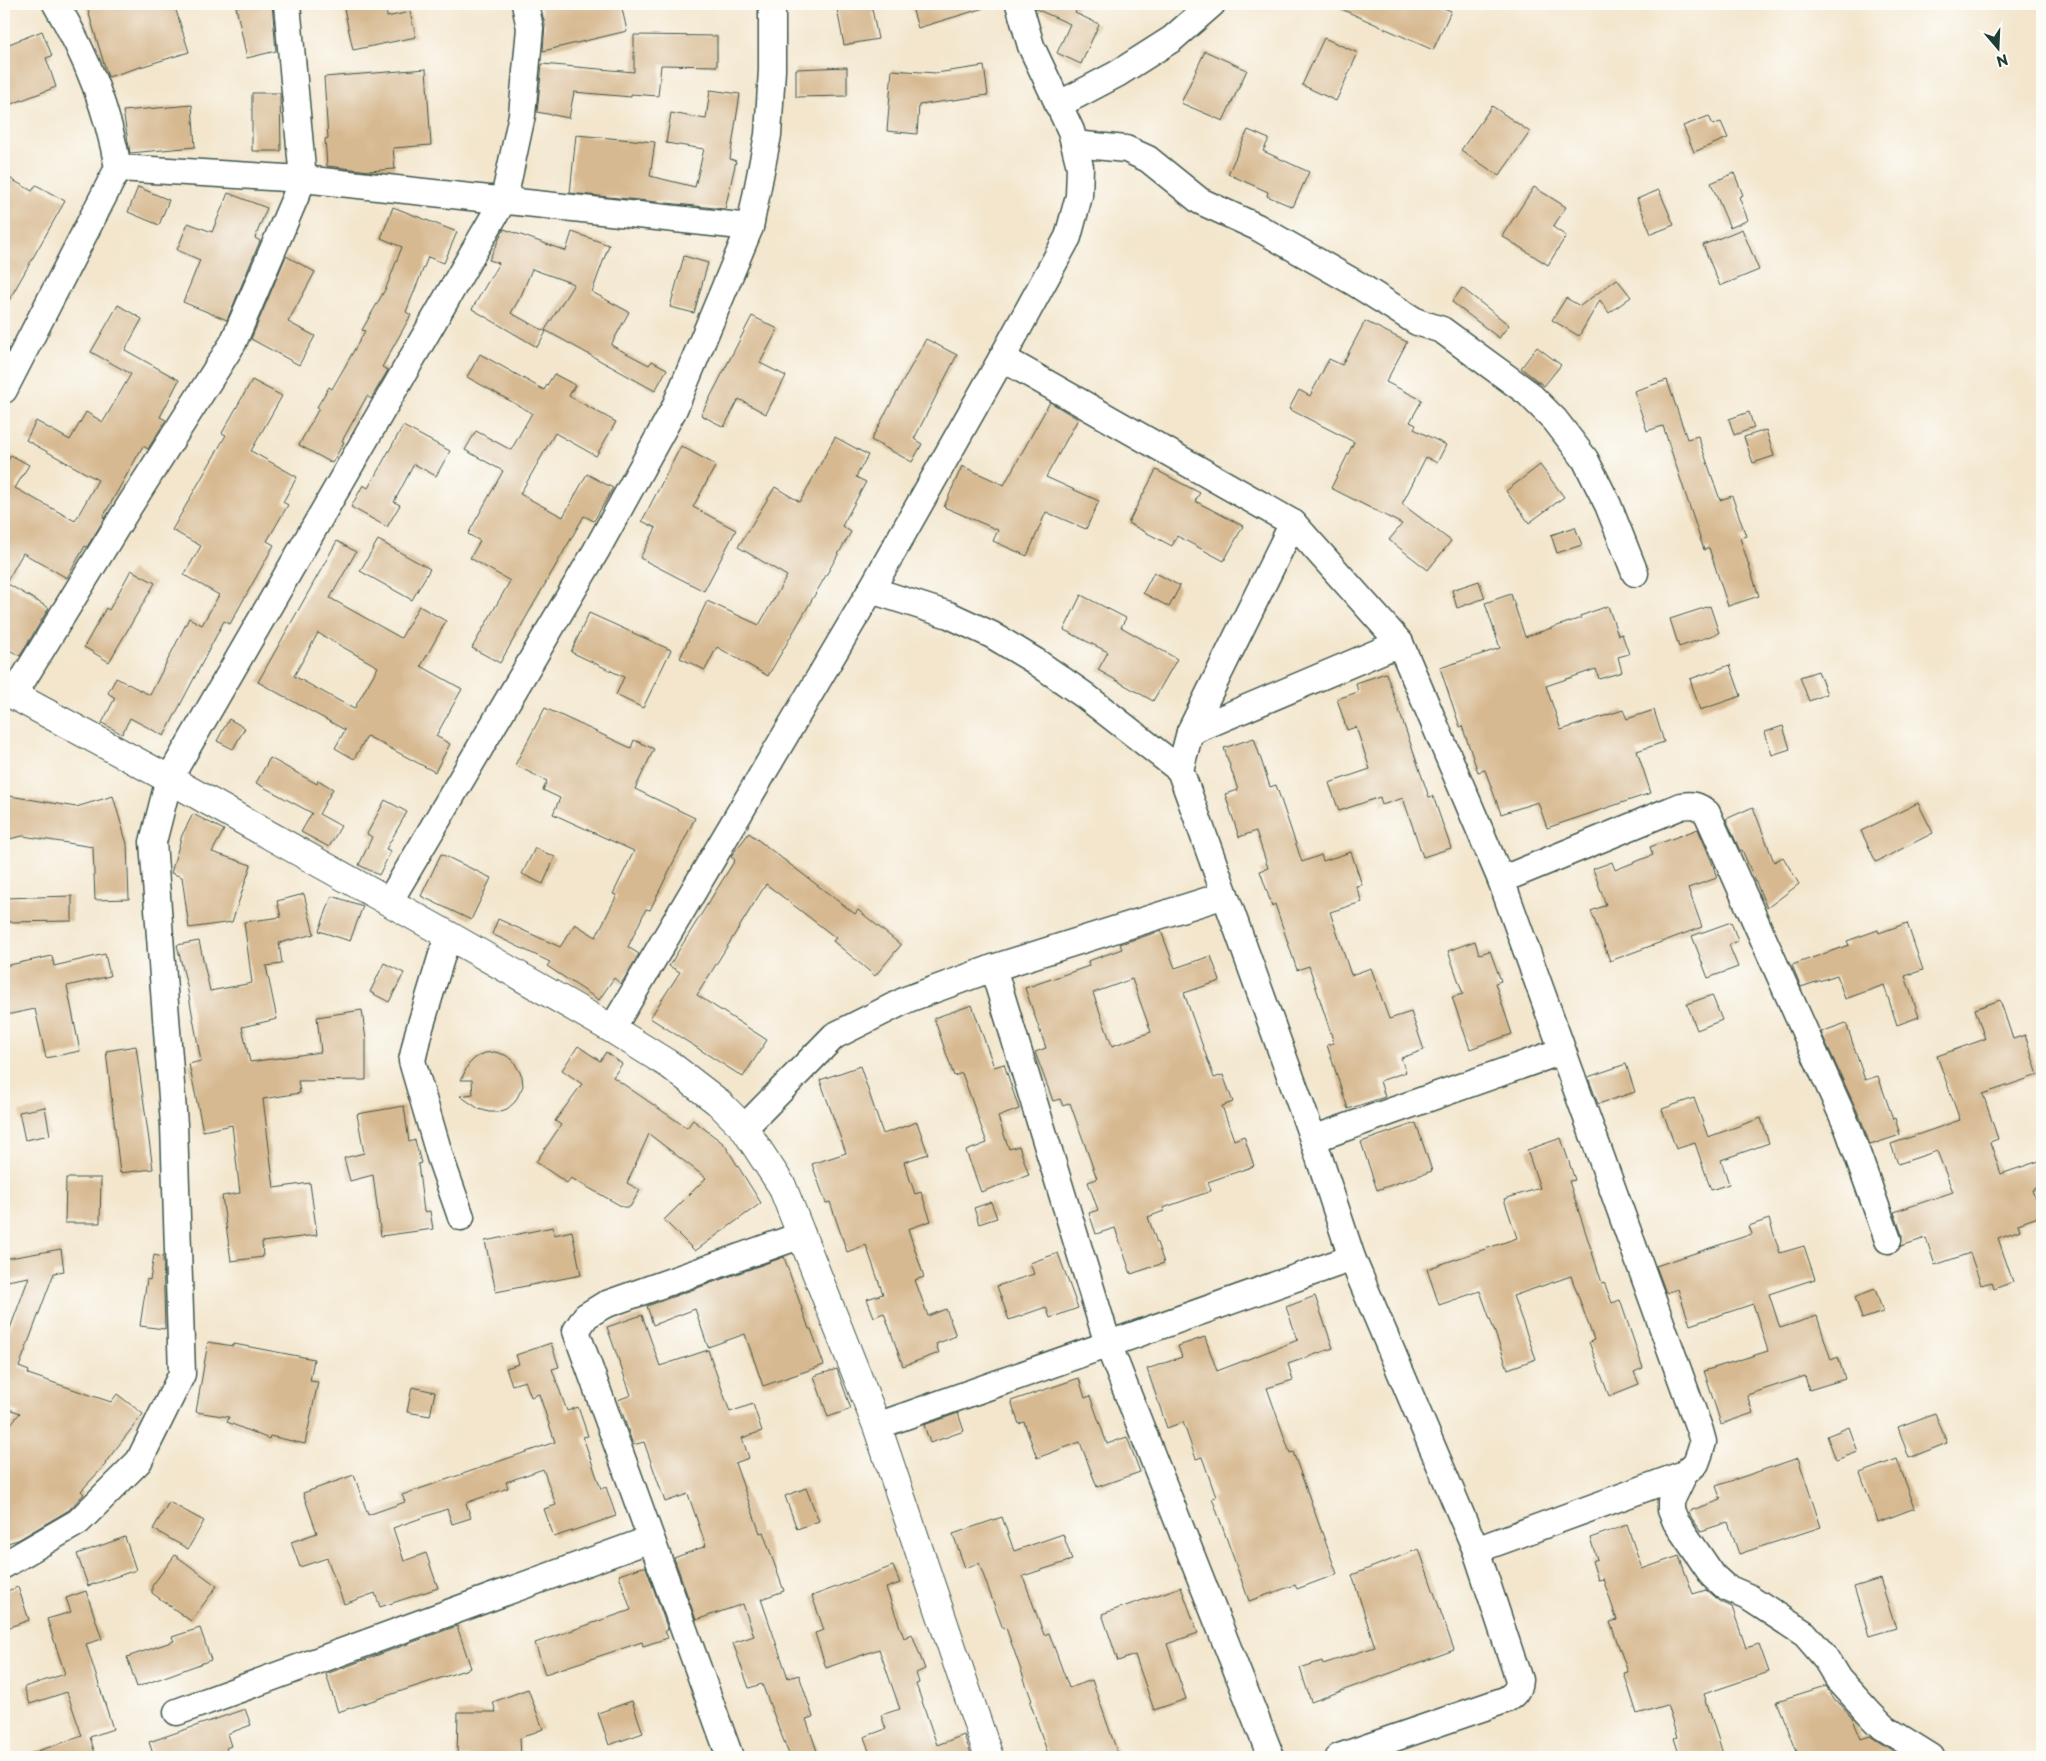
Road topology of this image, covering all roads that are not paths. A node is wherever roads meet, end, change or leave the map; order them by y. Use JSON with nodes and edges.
{"nodes":[{"id":1,"x":56,"y":4,"type":"edge"},
{"id":2,"x":287,"y":4,"type":"edge"},
{"id":3,"x":525,"y":4,"type":"edge"},
{"id":4,"x":772,"y":4,"type":"edge"},
{"id":5,"x":1019,"y":4,"type":"edge"},
{"id":6,"x":1212,"y":4,"type":"edge"},
{"id":7,"x":1058,"y":105,"type":"junction"},
{"id":8,"x":1074,"y":144,"type":"junction"},
{"id":9,"x":118,"y":168,"type":"junction"},
{"id":10,"x":303,"y":179,"type":"junction"},
{"id":11,"x":504,"y":199,"type":"junction"},
{"id":12,"x":750,"y":227,"type":"junction"},
{"id":13,"x":1002,"y":358,"type":"junction"},
{"id":14,"x":4,"y":390,"type":"edge"},
{"id":15,"x":1293,"y":523,"type":"junction"},
{"id":16,"x":1634,"y":573,"type":"dead end"},
{"id":17,"x":871,"y":590,"type":"junction"},
{"id":18,"x":1400,"y":644,"type":"junction"},
{"id":19,"x":9,"y":693,"type":"edge"},
{"id":20,"x":1190,"y":732,"type":"junction"},
{"id":21,"x":1180,"y":770,"type":"junction"},
{"id":22,"x":168,"y":779,"type":"junction"},
{"id":23,"x":1501,"y":880,"type":"junction"},
{"id":24,"x":1225,"y":895,"type":"junction"},
{"id":25,"x":389,"y":902,"type":"junction"},
{"id":26,"x":448,"y":935,"type":"junction"},
{"id":27,"x":993,"y":968,"type":"junction"},
{"id":28,"x":612,"y":1029,"type":"junction"},
{"id":29,"x":1562,"y":1051,"type":"junction"},
{"id":30,"x":744,"y":1128,"type":"junction"},
{"id":31,"x":1313,"y":1139,"type":"junction"},
{"id":32,"x":462,"y":1217,"type":"dead end"},
{"id":33,"x":802,"y":1235,"type":"junction"},
{"id":34,"x":1888,"y":1240,"type":"dead end"},
{"id":35,"x":1352,"y":1258,"type":"junction"},
{"id":36,"x":1108,"y":1344,"type":"junction"},
{"id":37,"x":877,"y":1426,"type":"junction"},
{"id":38,"x":1684,"y":1474,"type":"junction"},
{"id":39,"x":651,"y":1539,"type":"junction"},
{"id":40,"x":1476,"y":1550,"type":"junction"},
{"id":41,"x":4,"y":1565,"type":"edge"},
{"id":42,"x":177,"y":1712,"type":"dead end"},
{"id":43,"x":730,"y":1757,"type":"edge"},
{"id":44,"x":989,"y":1757,"type":"edge"},
{"id":45,"x":1271,"y":1757,"type":"edge"},
{"id":46,"x":1339,"y":1757,"type":"edge"},
{"id":47,"x":1932,"y":1757,"type":"edge"}],
"edges":[{"from":1,"to":9,"type":"street"},
{"from":2,"to":10,"type":"street"},
{"from":3,"to":11,"type":"street"},
{"from":4,"to":12,"type":"street"},
{"from":5,"to":7,"type":"street"},
{"from":6,"to":7,"type":"street"},
{"from":7,"to":8,"type":"street"},
{"from":8,"to":13,"type":"street"},
{"from":8,"to":16,"type":"street"},
{"from":9,"to":10,"type":"street"},
{"from":9,"to":14,"type":"street"},
{"from":10,"to":11,"type":"street"},
{"from":10,"to":19,"type":"street"},
{"from":11,"to":12,"type":"street"},
{"from":11,"to":22,"type":"street"},
{"from":12,"to":25,"type":"street"},
{"from":13,"to":15,"type":"street"},
{"from":13,"to":17,"type":"street"},
{"from":15,"to":18,"type":"street"},
{"from":15,"to":20,"type":"street"},
{"from":17,"to":21,"type":"street"},
{"from":17,"to":28,"type":"street"},
{"from":18,"to":20,"type":"street"},
{"from":18,"to":23,"type":"street"},
{"from":19,"to":22,"type":"street"},
{"from":20,"to":21,"type":"street"},
{"from":21,"to":24,"type":"street"},
{"from":22,"to":25,"type":"street"},
{"from":22,"to":41,"type":"street"},
{"from":23,"to":29,"type":"street"},
{"from":23,"to":34,"type":"street"},
{"from":24,"to":27,"type":"street"},
{"from":24,"to":31,"type":"street"},
{"from":25,"to":26,"type":"street"},
{"from":26,"to":28,"type":"street"},
{"from":26,"to":32,"type":"street"},
{"from":27,"to":30,"type":"street"},
{"from":27,"to":36,"type":"street"},
{"from":28,"to":30,"type":"street"},
{"from":29,"to":31,"type":"street"},
{"from":29,"to":38,"type":"street"},
{"from":30,"to":33,"type":"street"},
{"from":31,"to":35,"type":"street"},
{"from":33,"to":37,"type":"street"},
{"from":33,"to":39,"type":"street"},
{"from":35,"to":36,"type":"street"},
{"from":35,"to":40,"type":"street"},
{"from":36,"to":37,"type":"street"},
{"from":36,"to":45,"type":"street"},
{"from":37,"to":44,"type":"street"},
{"from":38,"to":40,"type":"street"},
{"from":38,"to":47,"type":"street"},
{"from":39,"to":42,"type":"street"},
{"from":39,"to":43,"type":"street"},
{"from":40,"to":46,"type":"street"}]}
